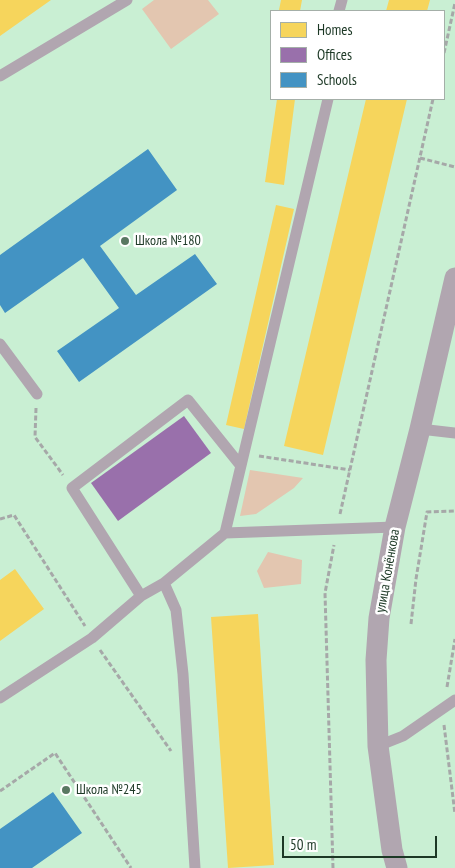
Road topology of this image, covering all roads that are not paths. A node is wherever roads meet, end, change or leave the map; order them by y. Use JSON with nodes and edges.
{"nodes":[{"id":1,"x":127,"y":0,"type":"edge"},
{"id":2,"x":0,"y":76,"type":"edge"},
{"id":3,"x":328,"y":100,"type":"edge"},
{"id":4,"x":455,"y":278,"type":"edge"},
{"id":5,"x":0,"y":344,"type":"edge"},
{"id":6,"x":37,"y":394,"type":"road end"},
{"id":7,"x":420,"y":429,"type":"junction"},
{"id":8,"x":455,"y":433,"type":"edge"},
{"id":9,"x":241,"y":466,"type":"junction"},
{"id":10,"x":395,"y":527,"type":"junction"},
{"id":11,"x":224,"y":533,"type":"junction"},
{"id":12,"x":164,"y":583,"type":"junction"},
{"id":13,"x":141,"y":596,"type":"junction"},
{"id":14,"x":0,"y":698,"type":"edge"},
{"id":15,"x":455,"y":700,"type":"edge"},
{"id":16,"x":378,"y":746,"type":"junction"},
{"id":17,"x":195,"y":868,"type":"edge"},
{"id":18,"x":397,"y":868,"type":"edge"}],
"edges":[{"from":1,"to":2,"type":"lane"},
{"from":3,"to":9,"type":"lane"},
{"from":4,"to":7,"type":"street","name":"улица Конёнкова"},
{"from":5,"to":6,"type":"lane"},
{"from":7,"to":8,"type":"lane"},
{"from":7,"to":10,"type":"street","name":"улица Конёнкова"},
{"from":9,"to":11,"type":"lane"},
{"from":9,"to":13,"type":"lane"},
{"from":10,"to":11,"type":"lane"},
{"from":10,"to":16,"type":"street","name":"улица Конёнкова"},
{"from":11,"to":12,"type":"lane"},
{"from":12,"to":13,"type":"lane"},
{"from":12,"to":17,"type":"lane"},
{"from":13,"to":14,"type":"lane"},
{"from":15,"to":16,"type":"lane"},
{"from":16,"to":18,"type":"street","name":"улица Конёнкова"}]}
